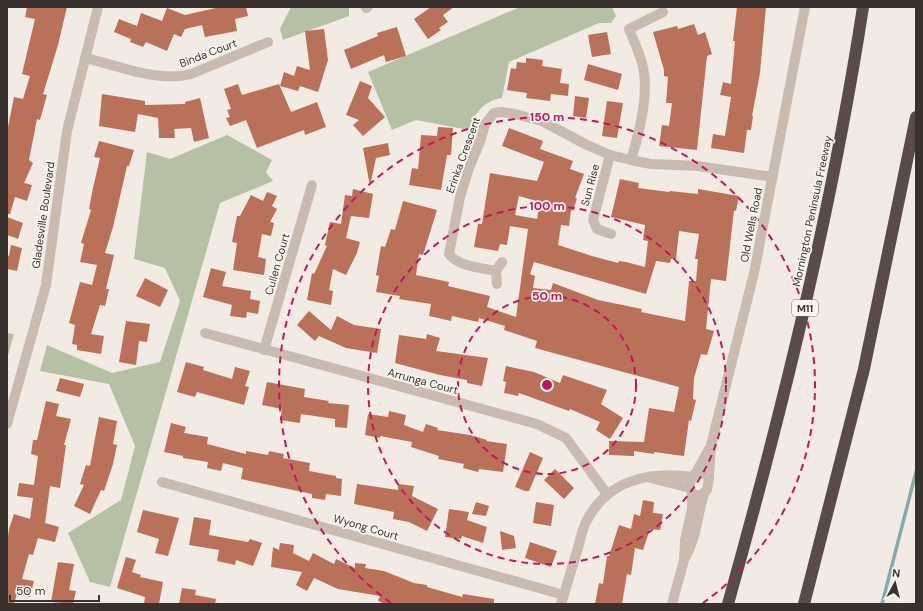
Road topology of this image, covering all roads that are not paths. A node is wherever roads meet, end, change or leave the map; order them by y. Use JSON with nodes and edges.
{"nodes":[{"id":1,"x":98,"y":7,"type":"edge"},
{"id":2,"x":805,"y":7,"type":"edge"},
{"id":3,"x":863,"y":7,"type":"edge"},
{"id":4,"x":663,"y":12,"type":"dead end"},
{"id":5,"x":268,"y":42,"type":"dead end"},
{"id":6,"x":85,"y":58,"type":"junction"},
{"id":7,"x":916,"y":117,"type":"edge"},
{"id":8,"x":610,"y":155,"type":"junction"},
{"id":9,"x":631,"y":160,"type":"junction"},
{"id":10,"x":773,"y":177,"type":"junction"},
{"id":11,"x":312,"y":185,"type":"dead end"},
{"id":12,"x":611,"y":234,"type":"dead end"},
{"id":13,"x":502,"y":262,"type":"dead end"},
{"id":14,"x":496,"y":271,"type":"junction"},
{"id":15,"x":497,"y":284,"type":"dead end"},
{"id":16,"x":205,"y":333,"type":"dead end"},
{"id":17,"x":264,"y":350,"type":"junction"},
{"id":18,"x":7,"y":424,"type":"edge"},
{"id":19,"x":711,"y":445,"type":"junction"},
{"id":20,"x":694,"y":475,"type":"junction"},
{"id":21,"x":650,"y":478,"type":"junction"},
{"id":22,"x":709,"y":478,"type":"junction"},
{"id":23,"x":162,"y":482,"type":"dead end"},
{"id":24,"x":691,"y":490,"type":"junction"},
{"id":25,"x":607,"y":494,"type":"junction"},
{"id":26,"x":704,"y":494,"type":"junction"},
{"id":27,"x":684,"y":560,"type":"junction"},
{"id":28,"x":563,"y":600,"type":"edge"},
{"id":29,"x":672,"y":604,"type":"edge"},
{"id":30,"x":728,"y":604,"type":"edge"},
{"id":31,"x":804,"y":604,"type":"edge"}],
"edges":[{"from":1,"to":6,"type":"street","name":"Gladesville Boulevard"},
{"from":2,"to":10,"type":"street","name":"Old Wells Road"},
{"from":3,"to":30,"type":"highway","name":"Mornington Peninsula Freeway","number":"M11"},
{"from":4,"to":9,"type":"street"},
{"from":5,"to":6,"type":"street","name":"Binda Court"},
{"from":6,"to":18,"type":"street","name":"Gladesville Boulevard"},
{"from":7,"to":31,"type":"highway"},
{"from":8,"to":9,"type":"street","name":"Erinka Crescent"},
{"from":8,"to":12,"type":"street","name":"Sun Rise"},
{"from":8,"to":14,"type":"street","name":"Erinka Crescent"},
{"from":9,"to":10,"type":"street","name":"Erinka Crescent"},
{"from":10,"to":19,"type":"street","name":"Old Wells Road"},
{"from":11,"to":17,"type":"street","name":"Cullen Court"},
{"from":13,"to":14,"type":"street"},
{"from":14,"to":15,"type":"street"},
{"from":16,"to":17,"type":"street","name":"Arrunga Court"},
{"from":17,"to":25,"type":"street","name":"Arrunga Court"},
{"from":19,"to":20,"type":"street","name":"Old Wells Road"},
{"from":19,"to":22,"type":"street","name":"Old Wells Road"},
{"from":20,"to":21,"type":"street"},
{"from":20,"to":22,"type":"street"},
{"from":20,"to":24,"type":"street"},
{"from":21,"to":24,"type":"street"},
{"from":21,"to":25,"type":"street"},
{"from":22,"to":26,"type":"street"},
{"from":23,"to":28,"type":"street","name":"Wyong Court"},
{"from":24,"to":26,"type":"street"},
{"from":24,"to":27,"type":"street"},
{"from":25,"to":28,"type":"street"},
{"from":26,"to":27,"type":"street"},
{"from":27,"to":29,"type":"street"}]}
